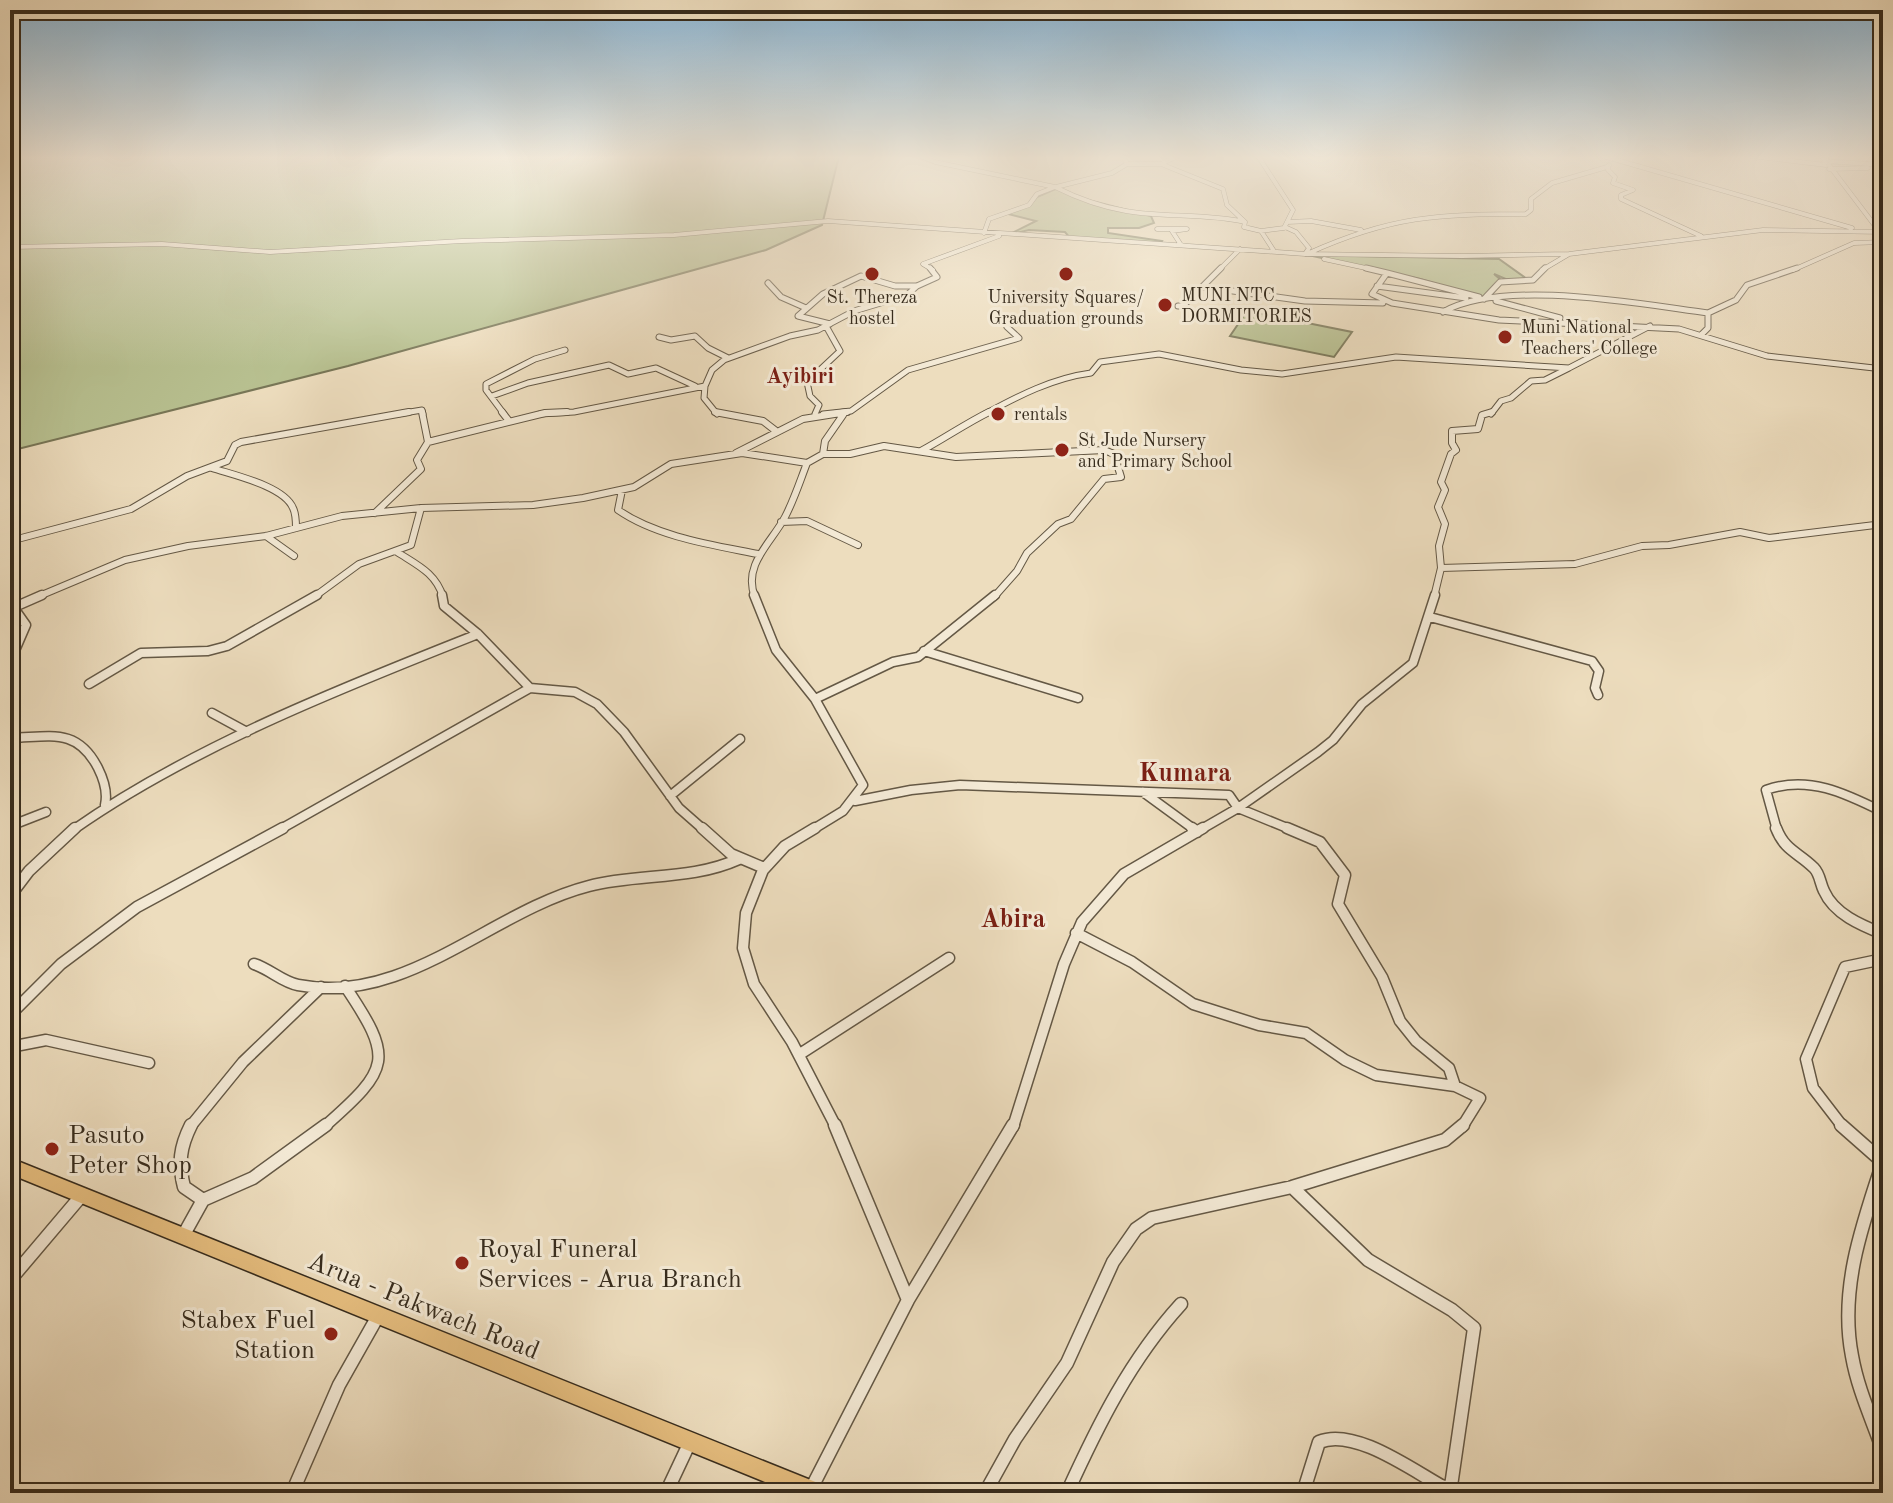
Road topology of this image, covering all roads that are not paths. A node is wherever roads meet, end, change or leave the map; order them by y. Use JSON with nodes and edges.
{"nodes":[{"id":1,"x":775,"y":226,"type":"edge"},
{"id":2,"x":898,"y":226,"type":"edge"},
{"id":3,"x":986,"y":226,"type":"edge"},
{"id":4,"x":1244,"y":226,"type":"edge"},
{"id":5,"x":1281,"y":226,"type":"edge"},
{"id":6,"x":1287,"y":226,"type":"edge"},
{"id":7,"x":1339,"y":226,"type":"edge"},
{"id":8,"x":1380,"y":226,"type":"edge"},
{"id":9,"x":1680,"y":226,"type":"edge"},
{"id":10,"x":1842,"y":226,"type":"edge"},
{"id":11,"x":1157,"y":229,"type":"dead end"},
{"id":12,"x":1261,"y":231,"type":"junction"},
{"id":13,"x":1366,"y":231,"type":"junction"},
{"id":14,"x":1863,"y":232,"type":"junction"},
{"id":15,"x":984,"y":233,"type":"junction"},
{"id":16,"x":1002,"y":235,"type":"junction"},
{"id":17,"x":1882,"y":235,"type":"edge"},
{"id":18,"x":1702,"y":236,"type":"junction"},
{"id":19,"x":1181,"y":245,"type":"junction"},
{"id":20,"x":10,"y":247,"type":"edge"},
{"id":21,"x":1240,"y":249,"type":"junction"},
{"id":22,"x":1274,"y":251,"type":"junction"},
{"id":23,"x":1305,"y":254,"type":"junction"},
{"id":24,"x":1569,"y":254,"type":"junction"},
{"id":25,"x":1387,"y":273,"type":"junction"},
{"id":26,"x":768,"y":283,"type":"dead end"},
{"id":27,"x":917,"y":286,"type":"junction"},
{"id":28,"x":1377,"y":286,"type":"junction"},
{"id":29,"x":1204,"y":287,"type":"dead end"},
{"id":30,"x":1471,"y":299,"type":"junction"},
{"id":31,"x":1483,"y":299,"type":"junction"},
{"id":32,"x":1392,"y":303,"type":"junction"},
{"id":33,"x":1178,"y":306,"type":"dead end"},
{"id":34,"x":806,"y":308,"type":"junction"},
{"id":35,"x":1443,"y":312,"type":"junction"},
{"id":36,"x":1708,"y":313,"type":"junction"},
{"id":37,"x":1576,"y":322,"type":"junction"},
{"id":38,"x":828,"y":325,"type":"junction"},
{"id":39,"x":1650,"y":326,"type":"junction"},
{"id":40,"x":1007,"y":327,"type":"dead end"},
{"id":41,"x":1702,"y":334,"type":"junction"},
{"id":42,"x":659,"y":337,"type":"dead end"},
{"id":43,"x":565,"y":350,"type":"dead end"},
{"id":44,"x":729,"y":358,"type":"junction"},
{"id":45,"x":1569,"y":368,"type":"junction"},
{"id":46,"x":1883,"y":369,"type":"edge"},
{"id":47,"x":705,"y":386,"type":"junction"},
{"id":48,"x":696,"y":387,"type":"junction"},
{"id":49,"x":492,"y":396,"type":"junction"},
{"id":50,"x":815,"y":415,"type":"junction"},
{"id":51,"x":843,"y":415,"type":"junction"},
{"id":52,"x":509,"y":421,"type":"junction"},
{"id":53,"x":776,"y":431,"type":"junction"},
{"id":54,"x":428,"y":442,"type":"junction"},
{"id":55,"x":921,"y":451,"type":"junction"},
{"id":56,"x":735,"y":454,"type":"junction"},
{"id":57,"x":823,"y":454,"type":"junction"},
{"id":58,"x":807,"y":463,"type":"junction"},
{"id":59,"x":212,"y":468,"type":"junction"},
{"id":60,"x":622,"y":490,"type":"junction"},
{"id":61,"x":421,"y":508,"type":"junction"},
{"id":62,"x":375,"y":513,"type":"junction"},
{"id":63,"x":781,"y":522,"type":"junction"},
{"id":64,"x":1883,"y":524,"type":"edge"},
{"id":65,"x":296,"y":528,"type":"junction"},
{"id":66,"x":266,"y":536,"type":"junction"},
{"id":67,"x":10,"y":541,"type":"edge"},
{"id":68,"x":858,"y":545,"type":"dead end"},
{"id":69,"x":397,"y":552,"type":"junction"},
{"id":70,"x":758,"y":554,"type":"junction"},
{"id":71,"x":294,"y":556,"type":"dead end"},
{"id":72,"x":1441,"y":568,"type":"junction"},
{"id":73,"x":12,"y":609,"type":"edge"},
{"id":74,"x":1430,"y":617,"type":"junction"},
{"id":75,"x":478,"y":634,"type":"junction"},
{"id":76,"x":924,"y":651,"type":"junction"},
{"id":77,"x":10,"y":662,"type":"edge"},
{"id":78,"x":89,"y":684,"type":"dead end"},
{"id":79,"x":530,"y":688,"type":"junction"},
{"id":80,"x":1598,"y":695,"type":"dead end"},
{"id":81,"x":1078,"y":698,"type":"dead end"},
{"id":82,"x":815,"y":699,"type":"junction"},
{"id":83,"x":212,"y":713,"type":"dead end"},
{"id":84,"x":247,"y":732,"type":"junction"},
{"id":85,"x":11,"y":738,"type":"edge"},
{"id":86,"x":740,"y":739,"type":"dead end"},
{"id":87,"x":1141,"y":791,"type":"junction"},
{"id":88,"x":670,"y":796,"type":"junction"},
{"id":89,"x":855,"y":801,"type":"junction"},
{"id":90,"x":105,"y":805,"type":"junction"},
{"id":91,"x":1238,"y":808,"type":"junction"},
{"id":92,"x":46,"y":812,"type":"dead end"},
{"id":93,"x":1883,"y":812,"type":"edge"},
{"id":94,"x":10,"y":826,"type":"edge"},
{"id":95,"x":1197,"y":832,"type":"junction"},
{"id":96,"x":739,"y":859,"type":"junction"},
{"id":97,"x":764,"y":868,"type":"junction"},
{"id":98,"x":10,"y":896,"type":"edge"},
{"id":99,"x":1076,"y":933,"type":"junction"},
{"id":100,"x":1883,"y":934,"type":"edge"},
{"id":101,"x":949,"y":958,"type":"dead end"},
{"id":102,"x":1883,"y":959,"type":"edge"},
{"id":103,"x":254,"y":964,"type":"dead end"},
{"id":104,"x":345,"y":986,"type":"junction"},
{"id":105,"x":321,"y":987,"type":"junction"},
{"id":106,"x":10,"y":1015,"type":"edge"},
{"id":107,"x":10,"y":1047,"type":"edge"},
{"id":108,"x":800,"y":1054,"type":"junction"},
{"id":109,"x":149,"y":1063,"type":"dead end"},
{"id":110,"x":1455,"y":1086,"type":"junction"},
{"id":111,"x":1883,"y":1162,"type":"edge"},
{"id":112,"x":10,"y":1166,"type":"edge"},
{"id":113,"x":1292,"y":1187,"type":"junction"},
{"id":114,"x":82,"y":1195,"type":"junction"},
{"id":115,"x":203,"y":1200,"type":"junction"},
{"id":116,"x":183,"y":1236,"type":"junction"},
{"id":117,"x":10,"y":1280,"type":"edge"},
{"id":118,"x":908,"y":1300,"type":"junction"},
{"id":119,"x":1181,"y":1304,"type":"dead end"},
{"id":120,"x":379,"y":1315,"type":"junction"},
{"id":121,"x":1879,"y":1426,"type":"edge"},
{"id":122,"x":691,"y":1441,"type":"junction"},
{"id":123,"x":1883,"y":1451,"type":"edge"},
{"id":124,"x":814,"y":1491,"type":"edge"},
{"id":125,"x":292,"y":1493,"type":"edge"},
{"id":126,"x":666,"y":1493,"type":"edge"},
{"id":127,"x":985,"y":1493,"type":"edge"},
{"id":128,"x":1067,"y":1493,"type":"edge"},
{"id":129,"x":1303,"y":1493,"type":"edge"}],
"edges":[{"from":1,"to":20,"type":"street"},
{"from":2,"to":15,"type":"street"},
{"from":3,"to":15,"type":"street"},
{"from":4,"to":12,"type":"street"},
{"from":5,"to":12,"type":"street"},
{"from":6,"to":23,"type":"street"},
{"from":7,"to":13,"type":"street"},
{"from":8,"to":13,"type":"street"},
{"from":9,"to":18,"type":"street"},
{"from":10,"to":14,"type":"street"},
{"from":11,"to":19,"type":"street"},
{"from":12,"to":22,"type":"street"},
{"from":13,"to":23,"type":"street"},
{"from":14,"to":17,"type":"street"},
{"from":14,"to":18,"type":"street"},
{"from":15,"to":16,"type":"street"},
{"from":16,"to":19,"type":"street"},
{"from":16,"to":27,"type":"street"},
{"from":17,"to":36,"type":"street"},
{"from":18,"to":24,"type":"street"},
{"from":19,"to":21,"type":"street"},
{"from":21,"to":22,"type":"street"},
{"from":21,"to":33,"type":"street"},
{"from":22,"to":23,"type":"street"},
{"from":23,"to":24,"type":"street"},
{"from":23,"to":25,"type":"street"},
{"from":24,"to":31,"type":"street"},
{"from":25,"to":28,"type":"street"},
{"from":25,"to":31,"type":"street"},
{"from":26,"to":34,"type":"street"},
{"from":27,"to":34,"type":"street"},
{"from":27,"to":38,"type":"street"},
{"from":28,"to":30,"type":"street"},
{"from":28,"to":32,"type":"street"},
{"from":29,"to":32,"type":"street"},
{"from":30,"to":31,"type":"street"},
{"from":30,"to":35,"type":"street"},
{"from":31,"to":36,"type":"street"},
{"from":31,"to":37,"type":"street"},
{"from":32,"to":35,"type":"street"},
{"from":34,"to":38,"type":"street"},
{"from":35,"to":37,"type":"street"},
{"from":36,"to":41,"type":"street"},
{"from":37,"to":39,"type":"street"},
{"from":38,"to":44,"type":"street"},
{"from":38,"to":50,"type":"street"},
{"from":39,"to":41,"type":"street"},
{"from":39,"to":45,"type":"street"},
{"from":40,"to":51,"type":"street"},
{"from":41,"to":46,"type":"street"},
{"from":42,"to":44,"type":"street"},
{"from":43,"to":49,"type":"street"},
{"from":44,"to":47,"type":"street"},
{"from":45,"to":55,"type":"street"},
{"from":45,"to":72,"type":"street"},
{"from":47,"to":48,"type":"street"},
{"from":47,"to":53,"type":"street"},
{"from":48,"to":49,"type":"street"},
{"from":48,"to":52,"type":"street"},
{"from":49,"to":52,"type":"street"},
{"from":50,"to":51,"type":"street"},
{"from":50,"to":53,"type":"street"},
{"from":51,"to":57,"type":"street"},
{"from":52,"to":54,"type":"street"},
{"from":53,"to":56,"type":"street"},
{"from":54,"to":59,"type":"street"},
{"from":54,"to":62,"type":"street"},
{"from":55,"to":57,"type":"street"},
{"from":55,"to":76,"type":"street"},
{"from":56,"to":58,"type":"street"},
{"from":56,"to":60,"type":"street"},
{"from":57,"to":58,"type":"street"},
{"from":58,"to":63,"type":"street"},
{"from":59,"to":65,"type":"street"},
{"from":59,"to":67,"type":"street"},
{"from":60,"to":61,"type":"street"},
{"from":60,"to":70,"type":"street"},
{"from":61,"to":62,"type":"street"},
{"from":61,"to":69,"type":"street"},
{"from":62,"to":65,"type":"street"},
{"from":63,"to":68,"type":"street"},
{"from":63,"to":70,"type":"street"},
{"from":64,"to":72,"type":"street"},
{"from":65,"to":66,"type":"street"},
{"from":66,"to":71,"type":"street"},
{"from":66,"to":73,"type":"street"},
{"from":69,"to":75,"type":"street"},
{"from":69,"to":78,"type":"street"},
{"from":70,"to":82,"type":"street"},
{"from":72,"to":74,"type":"street"},
{"from":73,"to":77,"type":"street"},
{"from":74,"to":80,"type":"street"},
{"from":74,"to":91,"type":"street"},
{"from":75,"to":79,"type":"street"},
{"from":75,"to":84,"type":"street"},
{"from":76,"to":81,"type":"street"},
{"from":76,"to":82,"type":"street"},
{"from":79,"to":88,"type":"street"},
{"from":79,"to":106,"type":"street"},
{"from":82,"to":89,"type":"street"},
{"from":83,"to":84,"type":"street"},
{"from":84,"to":90,"type":"street"},
{"from":85,"to":90,"type":"street"},
{"from":86,"to":88,"type":"street"},
{"from":87,"to":89,"type":"street"},
{"from":87,"to":91,"type":"street"},
{"from":87,"to":95,"type":"street"},
{"from":88,"to":96,"type":"street"},
{"from":89,"to":97,"type":"street"},
{"from":90,"to":98,"type":"street"},
{"from":91,"to":95,"type":"street"},
{"from":91,"to":110,"type":"street"},
{"from":92,"to":94,"type":"street"},
{"from":93,"to":100,"type":"street"},
{"from":95,"to":99,"type":"street"},
{"from":96,"to":97,"type":"street"},
{"from":96,"to":104,"type":"street"},
{"from":97,"to":108,"type":"street"},
{"from":99,"to":110,"type":"street"},
{"from":99,"to":118,"type":"street"},
{"from":101,"to":108,"type":"street"},
{"from":102,"to":111,"type":"street"},
{"from":103,"to":105,"type":"street"},
{"from":104,"to":105,"type":"street"},
{"from":104,"to":115,"type":"street"},
{"from":105,"to":115,"type":"street"},
{"from":107,"to":109,"type":"street"},
{"from":108,"to":118,"type":"street"},
{"from":110,"to":113,"type":"street"},
{"from":111,"to":121,"type":"street"},
{"from":112,"to":114,"type":"main road","name":"Arua - Pakwach Road"},
{"from":113,"to":127,"type":"street"},
{"from":113,"to":129,"type":"street"},
{"from":114,"to":116,"type":"main road","name":"Arua - Pakwach Road"},
{"from":114,"to":117,"type":"street"},
{"from":115,"to":116,"type":"street"},
{"from":116,"to":120,"type":"main road","name":"Arua - Pakwach Road"},
{"from":118,"to":124,"type":"street"},
{"from":119,"to":128,"type":"street"},
{"from":120,"to":122,"type":"main road","name":"Arua - Pakwach Road"},
{"from":120,"to":125,"type":"street"},
{"from":121,"to":123,"type":"street"},
{"from":122,"to":124,"type":"main road","name":"Arua - Pakwach Road"},
{"from":122,"to":126,"type":"street"}]}
